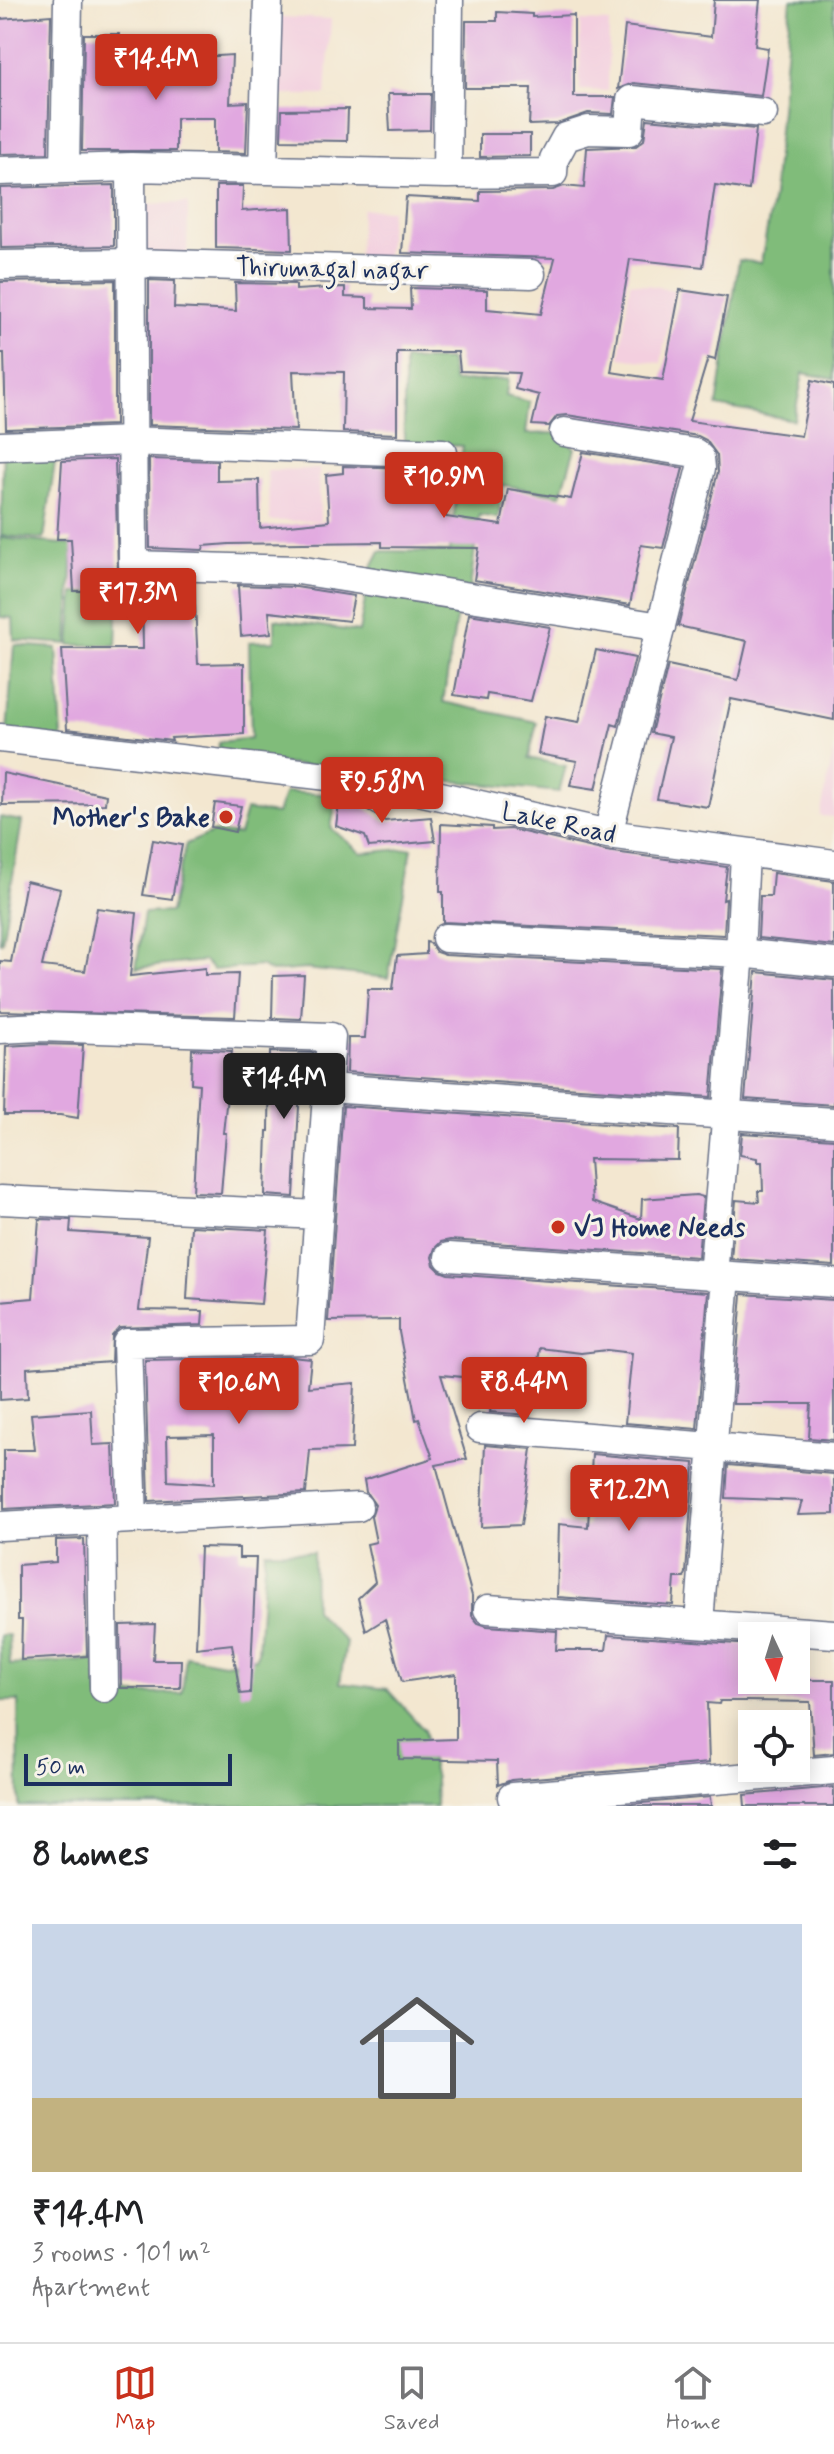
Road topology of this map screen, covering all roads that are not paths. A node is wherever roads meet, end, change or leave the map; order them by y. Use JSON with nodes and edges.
{"nodes":[{"id":1,"x":68,"y":0,"type":"edge"},
{"id":2,"x":268,"y":0,"type":"edge"},
{"id":3,"x":449,"y":0,"type":"edge"},
{"id":4,"x":763,"y":113,"type":"dead end"},
{"id":5,"x":131,"y":167,"type":"junction"},
{"id":6,"x":65,"y":169,"type":"junction"},
{"id":7,"x":263,"y":170,"type":"junction"},
{"id":8,"x":0,"y":171,"type":"edge"},
{"id":9,"x":447,"y":174,"type":"junction"},
{"id":10,"x":132,"y":263,"type":"junction"},
{"id":11,"x":0,"y":265,"type":"edge"},
{"id":12,"x":531,"y":274,"type":"dead end"},
{"id":13,"x":564,"y":432,"type":"dead end"},
{"id":14,"x":131,"y":441,"type":"junction"},
{"id":15,"x":0,"y":446,"type":"edge"},
{"id":16,"x":443,"y":453,"type":"dead end"},
{"id":17,"x":661,"y":627,"type":"junction"},
{"id":18,"x":0,"y":738,"type":"edge"},
{"id":19,"x":608,"y":834,"type":"junction"},
{"id":20,"x":745,"y":854,"type":"junction"},
{"id":21,"x":834,"y":864,"type":"edge"},
{"id":22,"x":446,"y":938,"type":"dead end"},
{"id":23,"x":740,"y":953,"type":"junction"},
{"id":24,"x":834,"y":963,"type":"edge"},
{"id":25,"x":0,"y":1029,"type":"edge"},
{"id":26,"x":328,"y":1088,"type":"junction"},
{"id":27,"x":726,"y":1115,"type":"junction"},
{"id":28,"x":834,"y":1122,"type":"edge"},
{"id":29,"x":0,"y":1200,"type":"edge"},
{"id":30,"x":319,"y":1215,"type":"junction"},
{"id":31,"x":449,"y":1257,"type":"dead end"},
{"id":32,"x":720,"y":1276,"type":"junction"},
{"id":33,"x":834,"y":1283,"type":"edge"},
{"id":34,"x":480,"y":1428,"type":"dead end"},
{"id":35,"x":713,"y":1447,"type":"junction"},
{"id":36,"x":834,"y":1457,"type":"edge"},
{"id":37,"x":358,"y":1507,"type":"dead end"},
{"id":38,"x":133,"y":1519,"type":"junction"},
{"id":39,"x":102,"y":1520,"type":"junction"},
{"id":40,"x":0,"y":1526,"type":"edge"},
{"id":41,"x":488,"y":1609,"type":"dead end"},
{"id":42,"x":699,"y":1623,"type":"junction"},
{"id":43,"x":834,"y":1634,"type":"edge"},
{"id":44,"x":104,"y":1688,"type":"dead end"},
{"id":45,"x":834,"y":1770,"type":"edge"},
{"id":46,"x":512,"y":1797,"type":"dead end"}],
"edges":[{"from":1,"to":6,"type":"street"},
{"from":2,"to":7,"type":"street"},
{"from":3,"to":9,"type":"street"},
{"from":4,"to":9,"type":"street"},
{"from":5,"to":6,"type":"street"},
{"from":5,"to":7,"type":"street"},
{"from":5,"to":10,"type":"street"},
{"from":6,"to":8,"type":"street"},
{"from":7,"to":9,"type":"street"},
{"from":10,"to":11,"type":"street","name":"Thirumagal nagar"},
{"from":10,"to":12,"type":"street","name":"Thirumagal nagar"},
{"from":10,"to":14,"type":"street"},
{"from":13,"to":17,"type":"street"},
{"from":14,"to":15,"type":"street"},
{"from":14,"to":16,"type":"street"},
{"from":14,"to":17,"type":"street"},
{"from":17,"to":19,"type":"street"},
{"from":18,"to":19,"type":"street","name":"Lake Road"},
{"from":19,"to":20,"type":"street","name":"Lake Road"},
{"from":20,"to":21,"type":"street","name":"Lake Road"},
{"from":20,"to":23,"type":"street"},
{"from":22,"to":23,"type":"street"},
{"from":23,"to":24,"type":"street"},
{"from":23,"to":27,"type":"street"},
{"from":25,"to":26,"type":"street"},
{"from":26,"to":27,"type":"street"},
{"from":26,"to":30,"type":"street"},
{"from":27,"to":28,"type":"street"},
{"from":27,"to":32,"type":"street"},
{"from":29,"to":30,"type":"street"},
{"from":30,"to":38,"type":"street"},
{"from":31,"to":32,"type":"street"},
{"from":32,"to":33,"type":"street"},
{"from":32,"to":35,"type":"street"},
{"from":34,"to":35,"type":"street"},
{"from":35,"to":36,"type":"street"},
{"from":35,"to":42,"type":"street"},
{"from":37,"to":38,"type":"street"},
{"from":38,"to":39,"type":"street"},
{"from":39,"to":40,"type":"street"},
{"from":39,"to":44,"type":"street"},
{"from":41,"to":42,"type":"street"},
{"from":42,"to":43,"type":"street"},
{"from":45,"to":46,"type":"street"}]}
